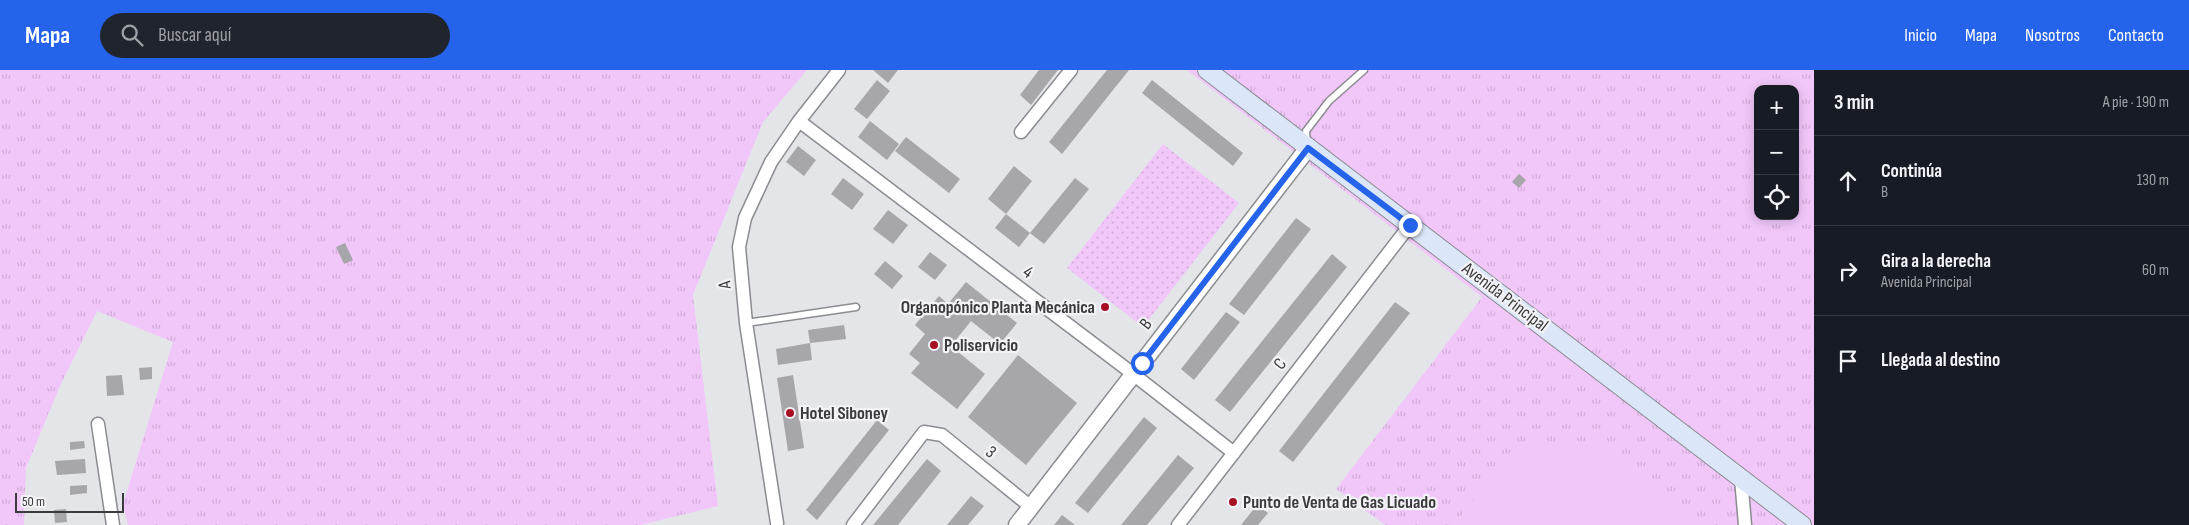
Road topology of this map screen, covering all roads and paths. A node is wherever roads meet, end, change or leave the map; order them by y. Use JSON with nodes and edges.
{"nodes":[{"id":1,"x":839,"y":70,"type":"edge"},
{"id":2,"x":1071,"y":70,"type":"edge"},
{"id":3,"x":1207,"y":70,"type":"edge"},
{"id":4,"x":1364,"y":70,"type":"edge"},
{"id":5,"x":799,"y":121,"type":"junction"},
{"id":6,"x":1021,"y":132,"type":"dead end"},
{"id":7,"x":1308,"y":148,"type":"junction"},
{"id":8,"x":1410,"y":225,"type":"junction"},
{"id":9,"x":856,"y":307,"type":"dead end"},
{"id":10,"x":746,"y":323,"type":"junction"},
{"id":11,"x":1133,"y":374,"type":"junction"},
{"id":12,"x":98,"y":424,"type":"dead end"},
{"id":13,"x":1234,"y":453,"type":"junction"},
{"id":14,"x":1741,"y":478,"type":"junction"},
{"id":15,"x":1031,"y":507,"type":"junction"},
{"id":16,"x":776,"y":524,"type":"edge"},
{"id":17,"x":114,"y":525,"type":"edge"},
{"id":18,"x":852,"y":525,"type":"edge"},
{"id":19,"x":1017,"y":525,"type":"edge"},
{"id":20,"x":1178,"y":525,"type":"edge"},
{"id":21,"x":1745,"y":525,"type":"edge"},
{"id":22,"x":1802,"y":525,"type":"edge"}],
"edges":[{"from":1,"to":5,"type":"street","name":"A"},
{"from":2,"to":6,"type":"street"},
{"from":3,"to":7,"type":"main road","name":"Avenida Principal"},
{"from":4,"to":7,"type":"lane"},
{"from":5,"to":10,"type":"street","name":"A"},
{"from":5,"to":11,"type":"street","name":"4"},
{"from":7,"to":8,"type":"main road","name":"Avenida Principal"},
{"from":7,"to":11,"type":"street","name":"B"},
{"from":8,"to":13,"type":"street","name":"C"},
{"from":8,"to":14,"type":"main road","name":"Avenida Principal"},
{"from":9,"to":10,"type":"lane"},
{"from":10,"to":16,"type":"street","name":"A"},
{"from":11,"to":13,"type":"street","name":"4"},
{"from":11,"to":15,"type":"street","name":"B"},
{"from":12,"to":17,"type":"street"},
{"from":13,"to":20,"type":"street","name":"C"},
{"from":14,"to":21,"type":"street"},
{"from":14,"to":22,"type":"main road","name":"Avenida Principal"},
{"from":15,"to":18,"type":"street","name":"3"},
{"from":15,"to":19,"type":"street","name":"B"}]}
